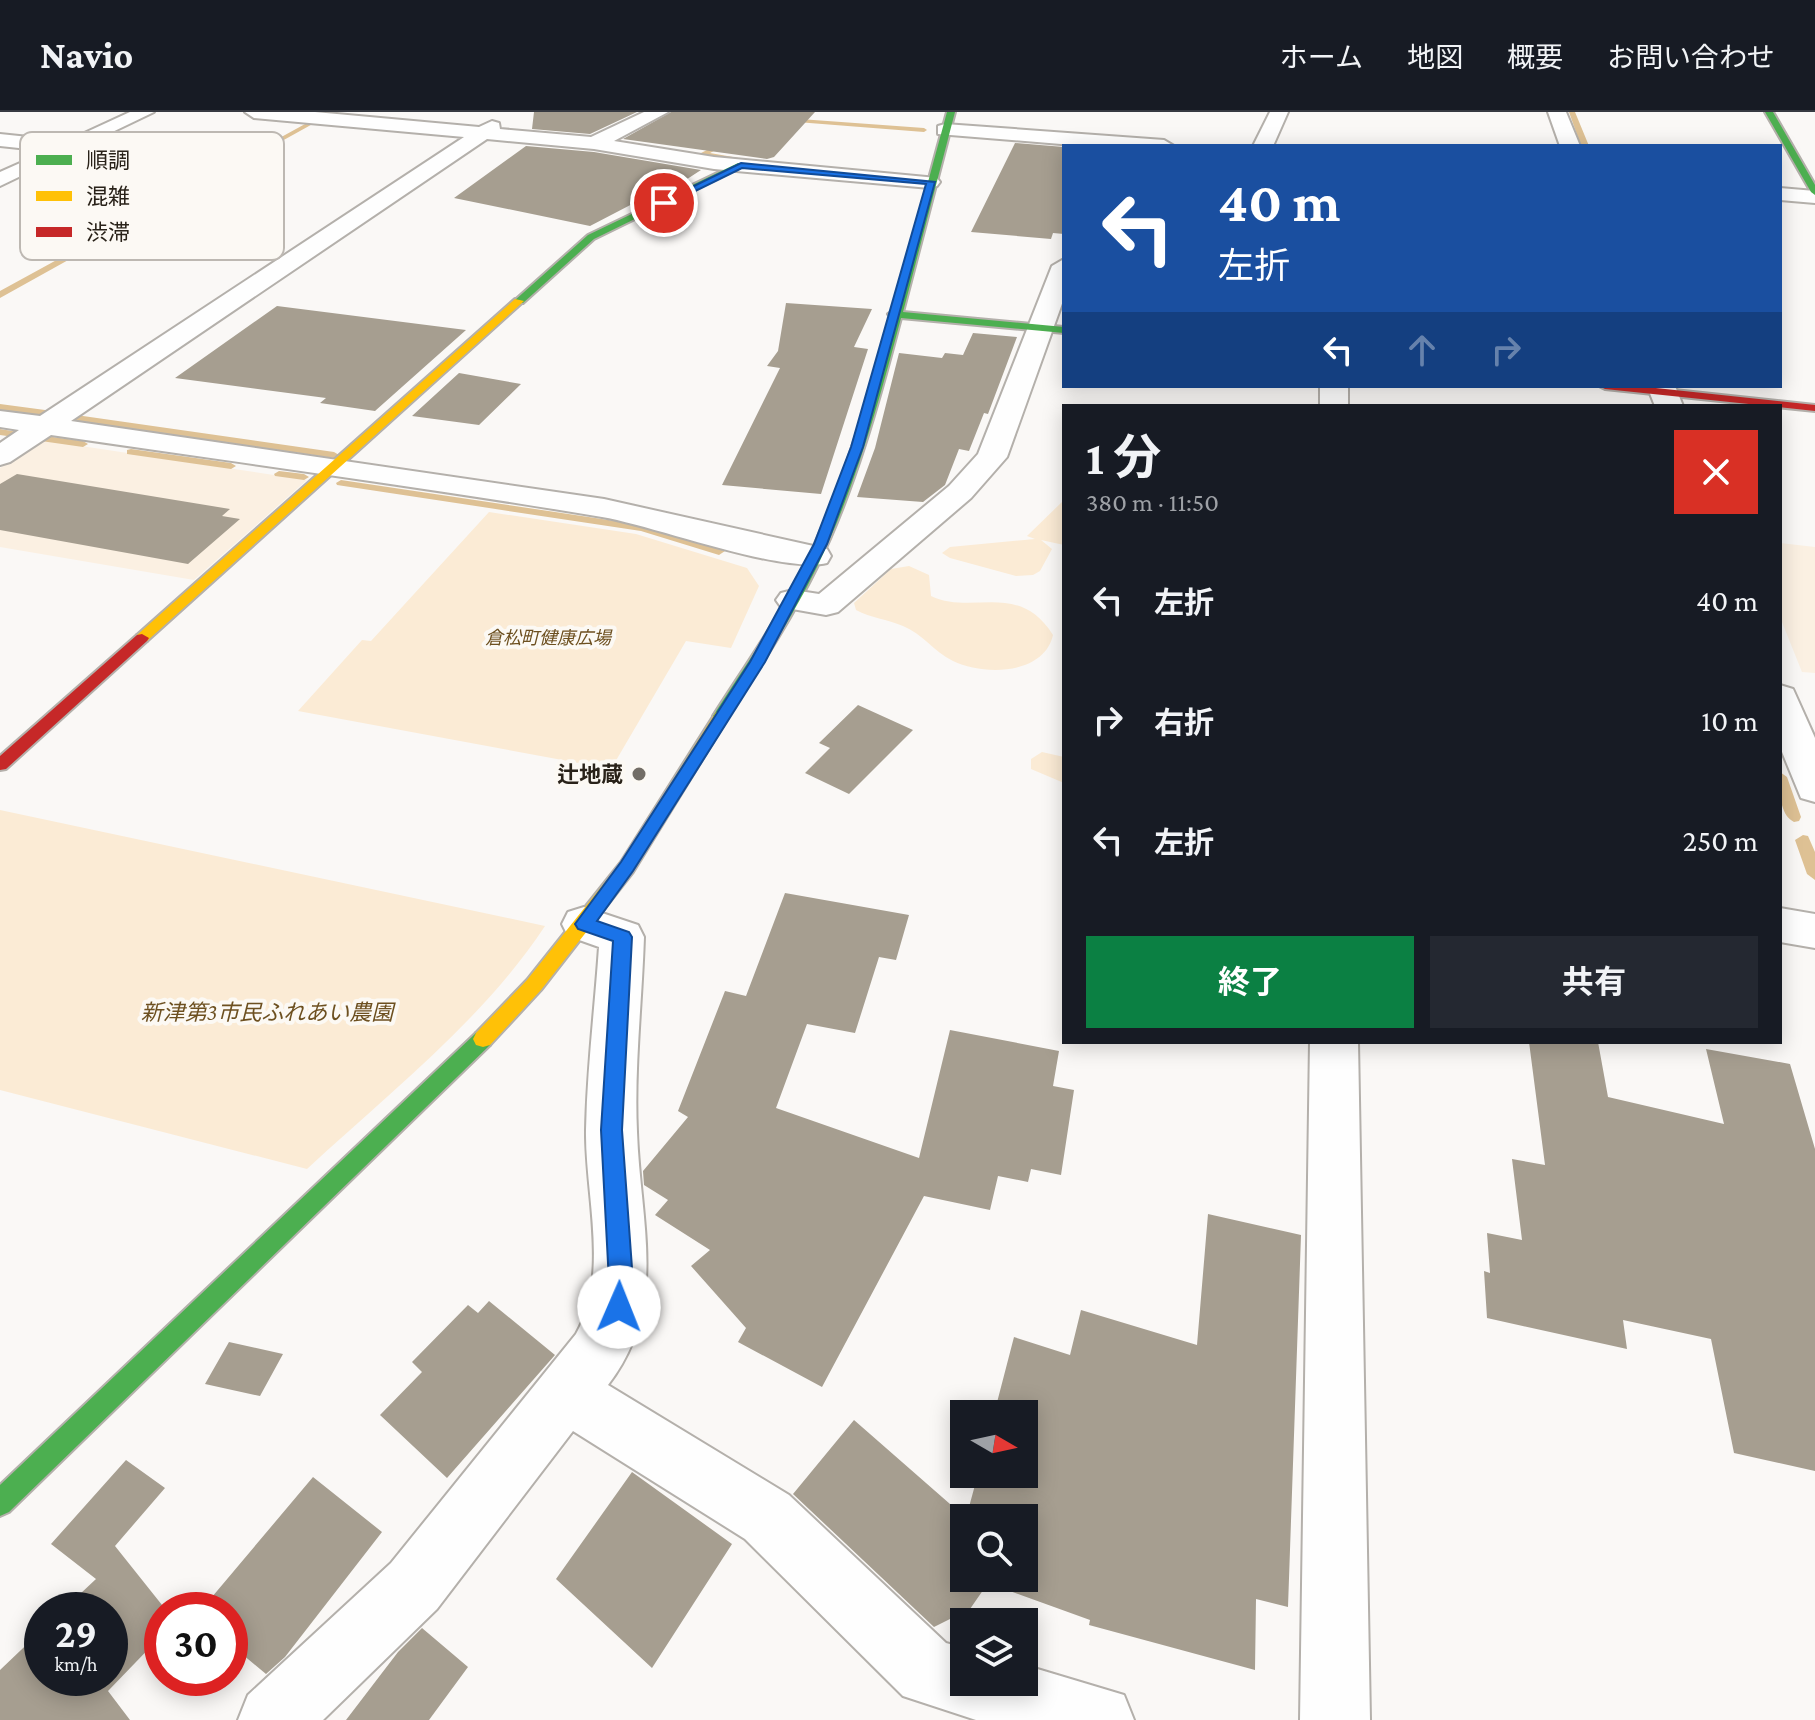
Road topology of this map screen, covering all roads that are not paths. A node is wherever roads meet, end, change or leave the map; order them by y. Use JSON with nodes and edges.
{"nodes":[{"id":1,"x":145,"y":112,"type":"edge"},
{"id":2,"x":254,"y":112,"type":"edge"},
{"id":3,"x":514,"y":112,"type":"edge"},
{"id":4,"x":659,"y":112,"type":"edge"},
{"id":5,"x":1279,"y":112,"type":"edge"},
{"id":6,"x":1557,"y":112,"type":"edge"},
{"id":7,"x":1769,"y":112,"type":"edge"},
{"id":8,"x":948,"y":121,"type":"edge"},
{"id":9,"x":103,"y":132,"type":"edge"},
{"id":10,"x":482,"y":133,"type":"junction"},
{"id":11,"x":1111,"y":138,"type":"edge"},
{"id":12,"x":0,"y":140,"type":"edge"},
{"id":13,"x":20,"y":142,"type":"edge"},
{"id":14,"x":594,"y":143,"type":"junction"},
{"id":15,"x":1151,"y":144,"type":"edge"},
{"id":16,"x":1264,"y":144,"type":"edge"},
{"id":17,"x":1569,"y":144,"type":"edge"},
{"id":18,"x":741,"y":165,"type":"junction"},
{"id":19,"x":20,"y":171,"type":"edge"},
{"id":20,"x":0,"y":180,"type":"edge"},
{"id":21,"x":930,"y":182,"type":"junction"},
{"id":22,"x":1814,"y":189,"type":"edge"},
{"id":23,"x":1782,"y":194,"type":"edge"},
{"id":24,"x":1062,"y":276,"type":"edge"},
{"id":25,"x":893,"y":314,"type":"junction"},
{"id":26,"x":1052,"y":329,"type":"edge"},
{"id":27,"x":1618,"y":388,"type":"edge"},
{"id":28,"x":1665,"y":395,"type":"edge"},
{"id":29,"x":1769,"y":404,"type":"edge"},
{"id":30,"x":1782,"y":405,"type":"edge"},
{"id":31,"x":1815,"y":408,"type":"edge"},
{"id":32,"x":0,"y":419,"type":"edge"},
{"id":33,"x":45,"y":426,"type":"junction"},
{"id":34,"x":0,"y":456,"type":"edge"},
{"id":35,"x":332,"y":468,"type":"junction"},
{"id":36,"x":815,"y":556,"type":"junction"},
{"id":37,"x":793,"y":600,"type":"junction"},
{"id":38,"x":1782,"y":702,"type":"edge"},
{"id":39,"x":0,"y":765,"type":"edge"},
{"id":40,"x":1815,"y":788,"type":"edge"},
{"id":41,"x":584,"y":924,"type":"junction"},
{"id":42,"x":1782,"y":925,"type":"edge"},
{"id":43,"x":1815,"y":931,"type":"edge"},
{"id":44,"x":1334,"y":1044,"type":"edge"},
{"id":45,"x":566,"y":1393,"type":"junction"},
{"id":46,"x":0,"y":1503,"type":"edge"},
{"id":47,"x":1009,"y":1708,"type":"edge"},
{"id":48,"x":273,"y":1720,"type":"edge"},
{"id":49,"x":1099,"y":1720,"type":"edge"},
{"id":50,"x":1335,"y":1720,"type":"edge"}],
"edges":[{"from":1,"to":9,"type":"street"},
{"from":2,"to":10,"type":"street"},
{"from":3,"to":10,"type":"street"},
{"from":4,"to":14,"type":"street"},
{"from":5,"to":16,"type":"street"},
{"from":6,"to":17,"type":"street"},
{"from":7,"to":22,"type":"street"},
{"from":8,"to":11,"type":"street"},
{"from":8,"to":21,"type":"street"},
{"from":10,"to":14,"type":"street"},
{"from":10,"to":33,"type":"street"},
{"from":11,"to":15,"type":"street"},
{"from":12,"to":13,"type":"street"},
{"from":14,"to":18,"type":"street"},
{"from":18,"to":21,"type":"street"},
{"from":18,"to":35,"type":"street"},
{"from":19,"to":20,"type":"street"},
{"from":21,"to":25,"type":"street"},
{"from":22,"to":23,"type":"street"},
{"from":24,"to":26,"type":"street"},
{"from":25,"to":26,"type":"street"},
{"from":25,"to":36,"type":"street"},
{"from":26,"to":37,"type":"street"},
{"from":27,"to":28,"type":"street"},
{"from":28,"to":29,"type":"street"},
{"from":30,"to":31,"type":"street"},
{"from":32,"to":33,"type":"street"},
{"from":33,"to":34,"type":"street"},
{"from":33,"to":35,"type":"street"},
{"from":35,"to":36,"type":"street"},
{"from":35,"to":39,"type":"street"},
{"from":36,"to":37,"type":"street"},
{"from":37,"to":41,"type":"street"},
{"from":38,"to":40,"type":"street"},
{"from":41,"to":45,"type":"street"},
{"from":41,"to":46,"type":"street"},
{"from":42,"to":43,"type":"street"},
{"from":44,"to":50,"type":"street"},
{"from":45,"to":47,"type":"street"},
{"from":45,"to":48,"type":"street"},
{"from":47,"to":49,"type":"street"}]}
